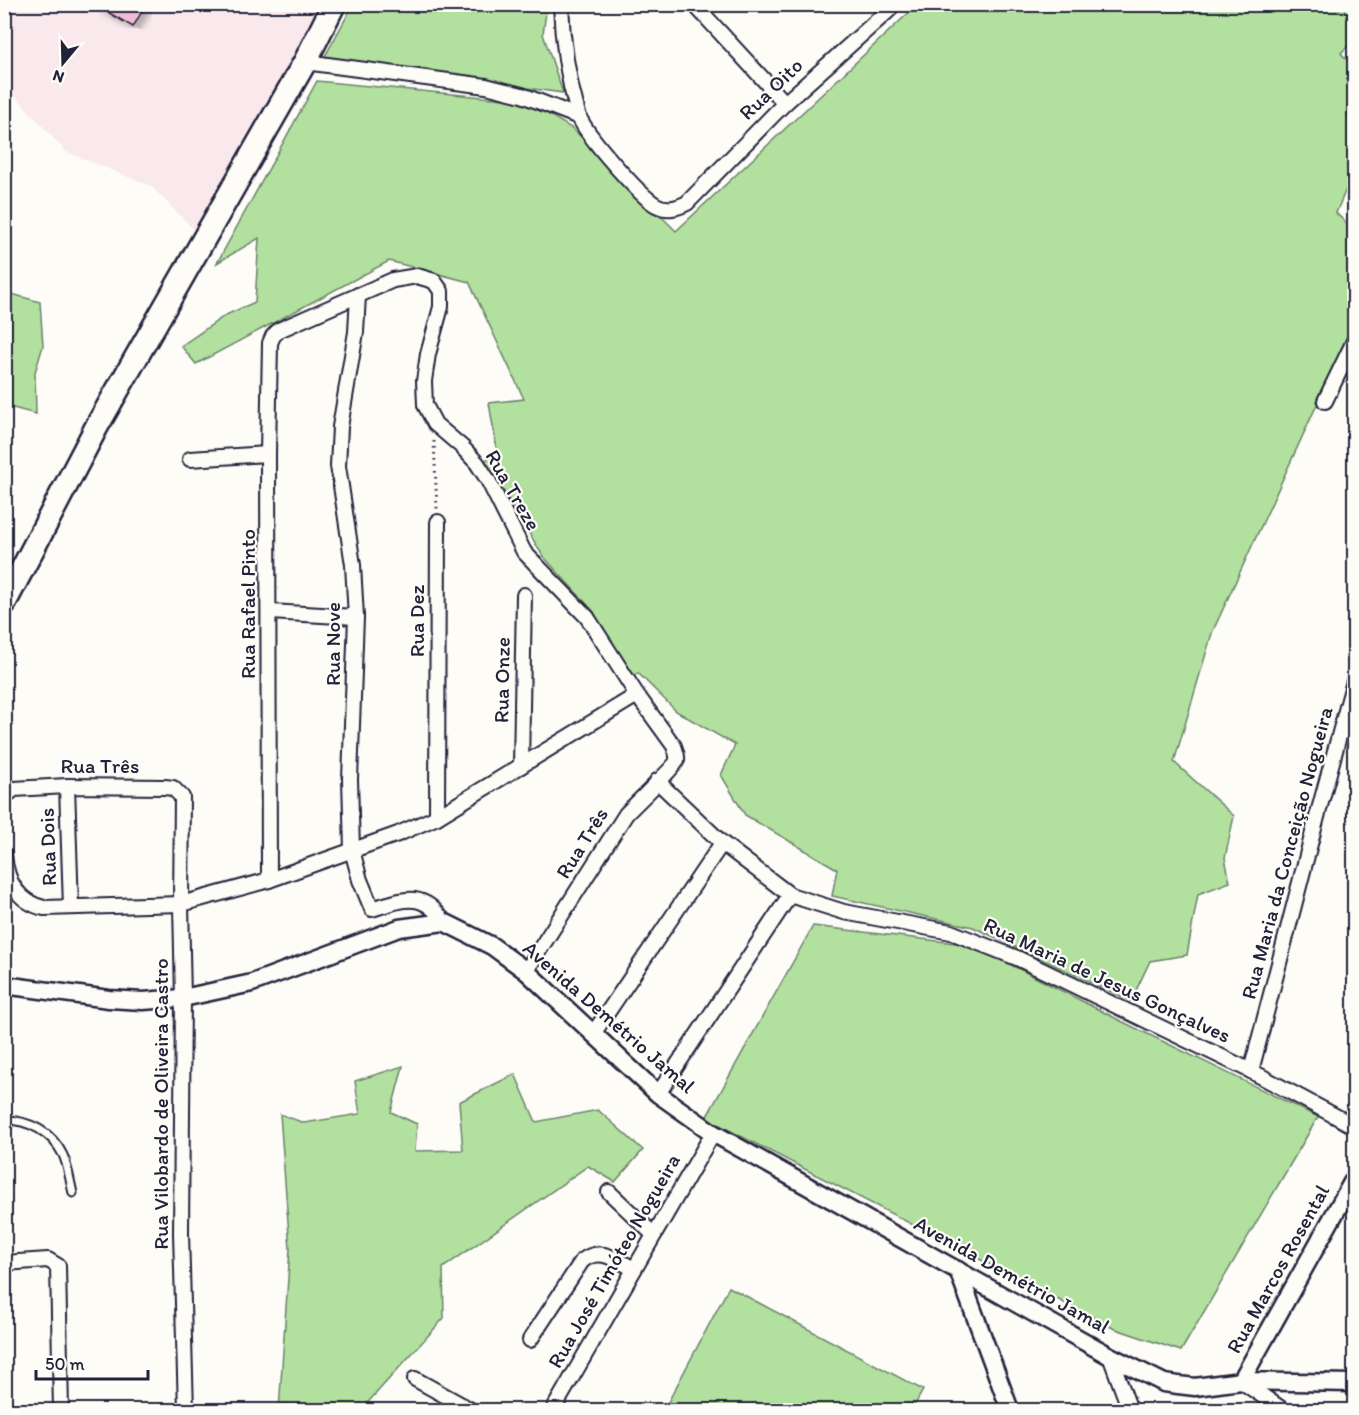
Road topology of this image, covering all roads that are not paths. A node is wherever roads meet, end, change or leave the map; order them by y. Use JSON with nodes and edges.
{"nodes":[{"id":1,"x":561,"y":4,"type":"edge"},
{"id":2,"x":694,"y":4,"type":"edge"},
{"id":3,"x":333,"y":5,"type":"edge"},
{"id":4,"x":890,"y":7,"type":"edge"},
{"id":5,"x":305,"y":62,"type":"junction"},
{"id":6,"x":785,"y":103,"type":"junction"},
{"id":7,"x":579,"y":117,"type":"junction"},
{"id":8,"x":357,"y":295,"type":"junction"},
{"id":9,"x":279,"y":330,"type":"joint"},
{"id":10,"x":1354,"y":341,"type":"edge"},
{"id":11,"x":1326,"y":402,"type":"dead end"},
{"id":12,"x":268,"y":454,"type":"junction"},
{"id":13,"x":190,"y":459,"type":"dead end"},
{"id":14,"x":438,"y":522,"type":"road end"},
{"id":15,"x":524,"y":595,"type":"dead end"},
{"id":16,"x":4,"y":604,"type":"edge"},
{"id":17,"x":270,"y":612,"type":"junction"},
{"id":18,"x":356,"y":617,"type":"junction"},
{"id":19,"x":1354,"y":681,"type":"edge"},
{"id":20,"x":638,"y":695,"type":"junction"},
{"id":21,"x":674,"y":746,"type":"joint"},
{"id":22,"x":521,"y":766,"type":"junction"},
{"id":23,"x":657,"y":781,"type":"junction"},
{"id":24,"x":68,"y":786,"type":"junction"},
{"id":25,"x":9,"y":794,"type":"edge"},
{"id":26,"x":182,"y":797,"type":"joint"},
{"id":27,"x":437,"y":817,"type":"junction"},
{"id":28,"x":722,"y":843,"type":"junction"},
{"id":29,"x":352,"y":850,"type":"junction"},
{"id":30,"x":4,"y":854,"type":"edge"},
{"id":31,"x":269,"y":880,"type":"junction"},
{"id":32,"x":790,"y":895,"type":"junction"},
{"id":33,"x":181,"y":904,"type":"junction"},
{"id":34,"x":71,"y":907,"type":"junction"},
{"id":35,"x":444,"y":922,"type":"junction"},
{"id":36,"x":526,"y":971,"type":"junction"},
{"id":37,"x":4,"y":985,"type":"edge"},
{"id":38,"x":183,"y":998,"type":"junction"},
{"id":39,"x":593,"y":1034,"type":"junction"},
{"id":40,"x":1251,"y":1071,"type":"junction"},
{"id":41,"x":658,"y":1094,"type":"junction"},
{"id":42,"x":4,"y":1120,"type":"edge"},
{"id":43,"x":1354,"y":1126,"type":"edge"},
{"id":44,"x":713,"y":1133,"type":"junction"},
{"id":45,"x":1354,"y":1179,"type":"edge"},
{"id":46,"x":73,"y":1192,"type":"dead end"},
{"id":47,"x":609,"y":1192,"type":"dead end"},
{"id":48,"x":654,"y":1234,"type":"junction"},
{"id":49,"x":4,"y":1263,"type":"edge"},
{"id":50,"x":634,"y":1269,"type":"junction"},
{"id":51,"x":958,"y":1270,"type":"junction"},
{"id":52,"x":530,"y":1340,"type":"dead end"},
{"id":53,"x":1110,"y":1356,"type":"junction"},
{"id":54,"x":415,"y":1379,"type":"dead end"},
{"id":55,"x":1241,"y":1381,"type":"junction"},
{"id":56,"x":1354,"y":1383,"type":"edge"},
{"id":57,"x":61,"y":1410,"type":"edge"},
{"id":58,"x":186,"y":1410,"type":"edge"},
{"id":59,"x":471,"y":1410,"type":"edge"},
{"id":60,"x":553,"y":1410,"type":"edge"},
{"id":61,"x":1011,"y":1410,"type":"edge"},
{"id":62,"x":1130,"y":1410,"type":"edge"},
{"id":63,"x":1283,"y":1410,"type":"edge"}],
"edges":[{"from":1,"to":7,"type":"street"},
{"from":2,"to":6,"type":"street"},
{"from":3,"to":5,"type":"highway"},
{"from":4,"to":6,"type":"street","name":"Rua Oito"},
{"from":5,"to":7,"type":"street"},
{"from":5,"to":16,"type":"highway"},
{"from":6,"to":7,"type":"street","name":"Rua Oito"},
{"from":8,"to":9,"type":"street","name":"Rua Treze"},
{"from":8,"to":18,"type":"street","name":"Rua Nove"},
{"from":8,"to":20,"type":"street","name":"Rua Treze"},
{"from":9,"to":12,"type":"street","name":"Rua Rafael Pinto"},
{"from":10,"to":11,"type":"street"},
{"from":12,"to":13,"type":"street"},
{"from":12,"to":17,"type":"street","name":"Rua Rafael Pinto"},
{"from":14,"to":27,"type":"street","name":"Rua Dez"},
{"from":15,"to":22,"type":"street","name":"Rua Onze"},
{"from":17,"to":18,"type":"street"},
{"from":17,"to":31,"type":"street","name":"Rua Rafael Pinto"},
{"from":18,"to":29,"type":"street","name":"Rua Nove"},
{"from":19,"to":40,"type":"street","name":"Rua Maria da Conceição Nogueira"},
{"from":20,"to":21,"type":"street","name":"Rua Treze"},
{"from":20,"to":22,"type":"street"},
{"from":21,"to":23,"type":"street","name":"Rua Três"},
{"from":22,"to":27,"type":"street"},
{"from":23,"to":28,"type":"street","name":"Rua Maria de Jesus Gonçalves"},
{"from":23,"to":36,"type":"street","name":"Rua Três"},
{"from":24,"to":25,"type":"street","name":"Rua Três"},
{"from":24,"to":26,"type":"street","name":"Rua Três"},
{"from":24,"to":34,"type":"street","name":"Rua Dois"},
{"from":26,"to":33,"type":"street","name":"Rua Vilobardo de Oliveira Castro"},
{"from":27,"to":29,"type":"street"},
{"from":28,"to":32,"type":"street","name":"Rua Maria de Jesus Gonçalves"},
{"from":28,"to":39,"type":"street"},
{"from":29,"to":31,"type":"street"},
{"from":29,"to":35,"type":"street","name":"Rua Nove"},
{"from":30,"to":34,"type":"street"},
{"from":31,"to":33,"type":"street"},
{"from":32,"to":40,"type":"street","name":"Rua Maria de Jesus Gonçalves"},
{"from":32,"to":41,"type":"street"},
{"from":33,"to":34,"type":"street"},
{"from":33,"to":38,"type":"street","name":"Rua Vilobardo de Oliveira Castro"},
{"from":35,"to":36,"type":"street","name":"Avenida Demétrio Jamal"},
{"from":35,"to":38,"type":"street"},
{"from":36,"to":39,"type":"street","name":"Avenida Demétrio Jamal"},
{"from":37,"to":38,"type":"street"},
{"from":38,"to":58,"type":"street","name":"Rua Vilobardo de Oliveira Castro"},
{"from":39,"to":41,"type":"street","name":"Avenida Demétrio Jamal"},
{"from":40,"to":43,"type":"street","name":"Rua Maria de Jesus Gonçalves"},
{"from":41,"to":44,"type":"street","name":"Avenida Demétrio Jamal"},
{"from":42,"to":46,"type":"lane"},
{"from":44,"to":48,"type":"street","name":"Rua José Timóteo Nogueira"},
{"from":44,"to":51,"type":"street","name":"Avenida Demétrio Jamal"},
{"from":45,"to":55,"type":"street","name":"Rua Marcos Rosental"},
{"from":47,"to":48,"type":"street"},
{"from":48,"to":50,"type":"street","name":"Rua José Timóteo Nogueira"},
{"from":49,"to":57,"type":"street"},
{"from":50,"to":52,"type":"street"},
{"from":50,"to":60,"type":"street","name":"Rua José Timóteo Nogueira"},
{"from":51,"to":53,"type":"street","name":"Avenida Demétrio Jamal"},
{"from":51,"to":61,"type":"street"},
{"from":53,"to":55,"type":"street","name":"Avenida Demétrio Jamal"},
{"from":53,"to":62,"type":"street"},
{"from":54,"to":59,"type":"street"},
{"from":55,"to":56,"type":"street","name":"Avenida Demétrio Jamal"},
{"from":55,"to":63,"type":"street"}]}
